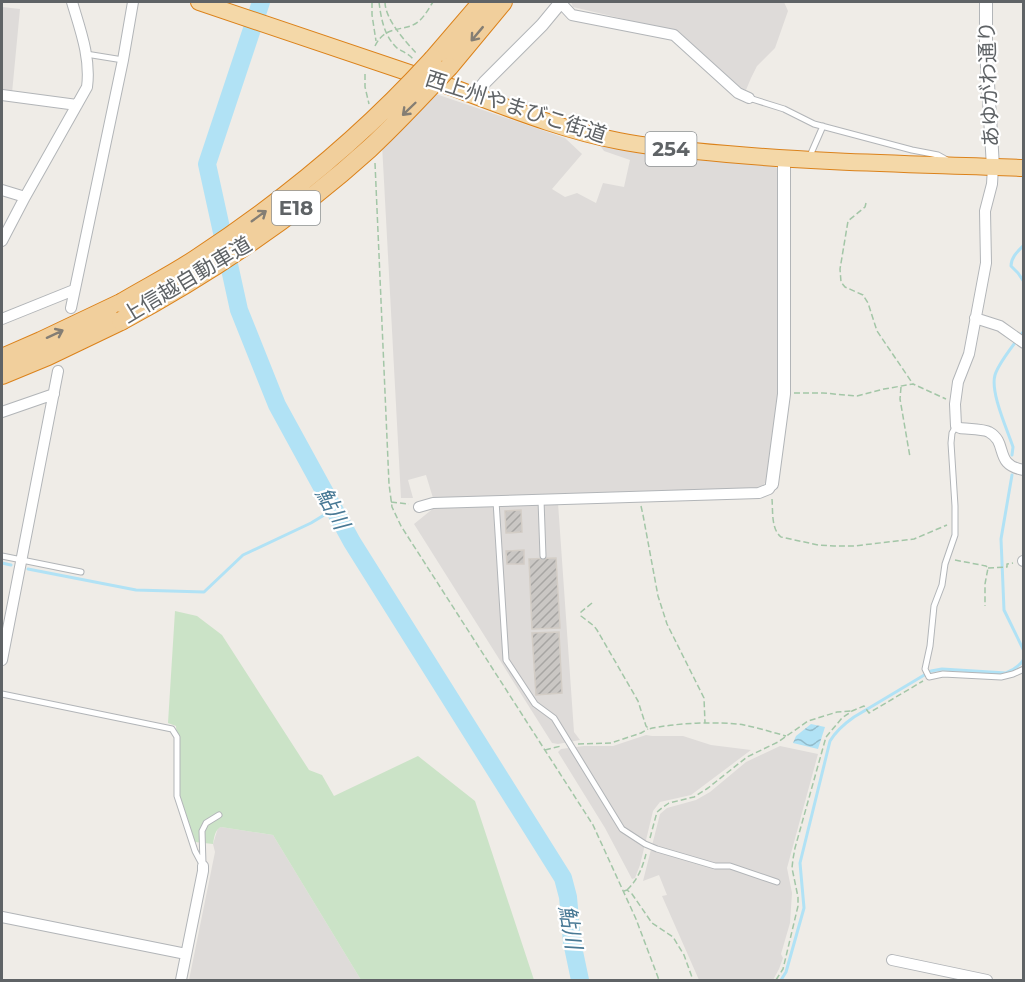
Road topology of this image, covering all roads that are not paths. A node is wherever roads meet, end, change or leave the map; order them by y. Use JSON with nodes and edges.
{"nodes":[{"id":1,"x":72,"y":2,"type":"edge"},
{"id":2,"x":133,"y":2,"type":"edge"},
{"id":3,"x":199,"y":2,"type":"edge"},
{"id":4,"x":482,"y":2,"type":"edge"},
{"id":5,"x":503,"y":2,"type":"edge"},
{"id":6,"x":561,"y":2,"type":"edge"},
{"id":7,"x":986,"y":2,"type":"edge"},
{"id":8,"x":86,"y":54,"type":"junction"},
{"id":9,"x":123,"y":60,"type":"junction"},
{"id":10,"x":433,"y":60,"type":"junction"},
{"id":11,"x":2,"y":95,"type":"edge"},
{"id":12,"x":475,"y":96,"type":"junction"},
{"id":13,"x":749,"y":98,"type":"joint"},
{"id":14,"x":76,"y":105,"type":"junction"},
{"id":15,"x":824,"y":126,"type":"junction"},
{"id":16,"x":784,"y":159,"type":"junction"},
{"id":17,"x":808,"y":160,"type":"junction"},
{"id":18,"x":948,"y":165,"type":"junction"},
{"id":19,"x":993,"y":167,"type":"junction"},
{"id":20,"x":1023,"y":168,"type":"edge"},
{"id":21,"x":2,"y":190,"type":"edge"},
{"id":22,"x":25,"y":197,"type":"junction"},
{"id":23,"x":2,"y":239,"type":"edge"},
{"id":24,"x":74,"y":290,"type":"junction"},
{"id":25,"x":70,"y":308,"type":"dead end"},
{"id":26,"x":975,"y":318,"type":"junction"},
{"id":27,"x":2,"y":319,"type":"edge"},
{"id":28,"x":1023,"y":343,"type":"edge"},
{"id":29,"x":2,"y":358,"type":"edge"},
{"id":30,"x":58,"y":371,"type":"dead end"},
{"id":31,"x":2,"y":375,"type":"edge"},
{"id":32,"x":54,"y":394,"type":"junction"},
{"id":33,"x":2,"y":412,"type":"edge"},
{"id":34,"x":956,"y":426,"type":"junction"},
{"id":35,"x":1023,"y":470,"type":"edge"},
{"id":36,"x":771,"y":487,"type":"joint"},
{"id":37,"x":541,"y":500,"type":"junction"},
{"id":38,"x":496,"y":501,"type":"junction"},
{"id":39,"x":419,"y":507,"type":"road end"},
{"id":40,"x":2,"y":556,"type":"edge"},
{"id":41,"x":543,"y":556,"type":"dead end"},
{"id":42,"x":21,"y":560,"type":"junction"},
{"id":43,"x":81,"y":572,"type":"dead end"},
{"id":44,"x":2,"y":660,"type":"edge"},
{"id":45,"x":1023,"y":669,"type":"edge"},
{"id":46,"x":2,"y":694,"type":"edge"},
{"id":47,"x":219,"y":815,"type":"dead end"},
{"id":48,"x":202,"y":866,"type":"junction"},
{"id":49,"x":777,"y":882,"type":"dead end"},
{"id":50,"x":2,"y":917,"type":"edge"},
{"id":51,"x":186,"y":954,"type":"junction"},
{"id":52,"x":892,"y":960,"type":"dead end"},
{"id":53,"x":181,"y":981,"type":"edge"},
{"id":54,"x":987,"y":981,"type":"edge"}],
"edges":[{"from":1,"to":8,"type":"street"},
{"from":2,"to":9,"type":"street"},
{"from":3,"to":12,"type":"highway","name":"西上州やまびこ街道","number":"254"},
{"from":4,"to":10,"type":"highway","name":"上信越自動車道","number":"E18"},
{"from":5,"to":10,"type":"highway","name":"上信越自動車道","number":"E18","one_way":true},
{"from":6,"to":12,"type":"street"},
{"from":6,"to":13,"type":"street"},
{"from":7,"to":19,"type":"street","name":"あゆがわ通り"},
{"from":8,"to":9,"type":"lane"},
{"from":8,"to":14,"type":"street"},
{"from":9,"to":24,"type":"street"},
{"from":29,"to":10,"type":"highway","name":"上信越自動車道","number":"E18","one_way":true,"bridge":true},
{"from":10,"to":31,"type":"highway","name":"上信越自動車道","number":"E18","one_way":true,"bridge":true},
{"from":11,"to":14,"type":"street"},
{"from":12,"to":16,"type":"highway","name":"西上州やまびこ街道","number":"254"},
{"from":13,"to":15,"type":"lane"},
{"from":14,"to":22,"type":"street"},
{"from":15,"to":17,"type":"lane"},
{"from":15,"to":18,"type":"lane"},
{"from":16,"to":17,"type":"highway","name":"西上州やまびこ街道","number":"254"},
{"from":16,"to":36,"type":"street"},
{"from":17,"to":18,"type":"highway","name":"西上州やまびこ街道","number":"254"},
{"from":18,"to":19,"type":"highway","name":"西上州やまびこ街道","number":"254"},
{"from":19,"to":20,"type":"highway","name":"西上州やまびこ街道","number":"254"},
{"from":19,"to":26,"type":"street"},
{"from":21,"to":22,"type":"street"},
{"from":22,"to":23,"type":"street"},
{"from":24,"to":25,"type":"street"},
{"from":24,"to":27,"type":"street"},
{"from":26,"to":28,"type":"street"},
{"from":26,"to":34,"type":"street"},
{"from":30,"to":32,"type":"street"},
{"from":32,"to":33,"type":"street"},
{"from":32,"to":42,"type":"street"},
{"from":34,"to":35,"type":"street"},
{"from":34,"to":45,"type":"lane"},
{"from":36,"to":37,"type":"street"},
{"from":37,"to":38,"type":"street"},
{"from":37,"to":41,"type":"lane"},
{"from":38,"to":39,"type":"street"},
{"from":38,"to":49,"type":"lane"},
{"from":40,"to":42,"type":"lane"},
{"from":42,"to":43,"type":"lane"},
{"from":42,"to":44,"type":"street"},
{"from":46,"to":48,"type":"lane"},
{"from":47,"to":48,"type":"lane"},
{"from":48,"to":51,"type":"street"},
{"from":50,"to":51,"type":"street"},
{"from":51,"to":53,"type":"street"},
{"from":52,"to":54,"type":"street"}]}
